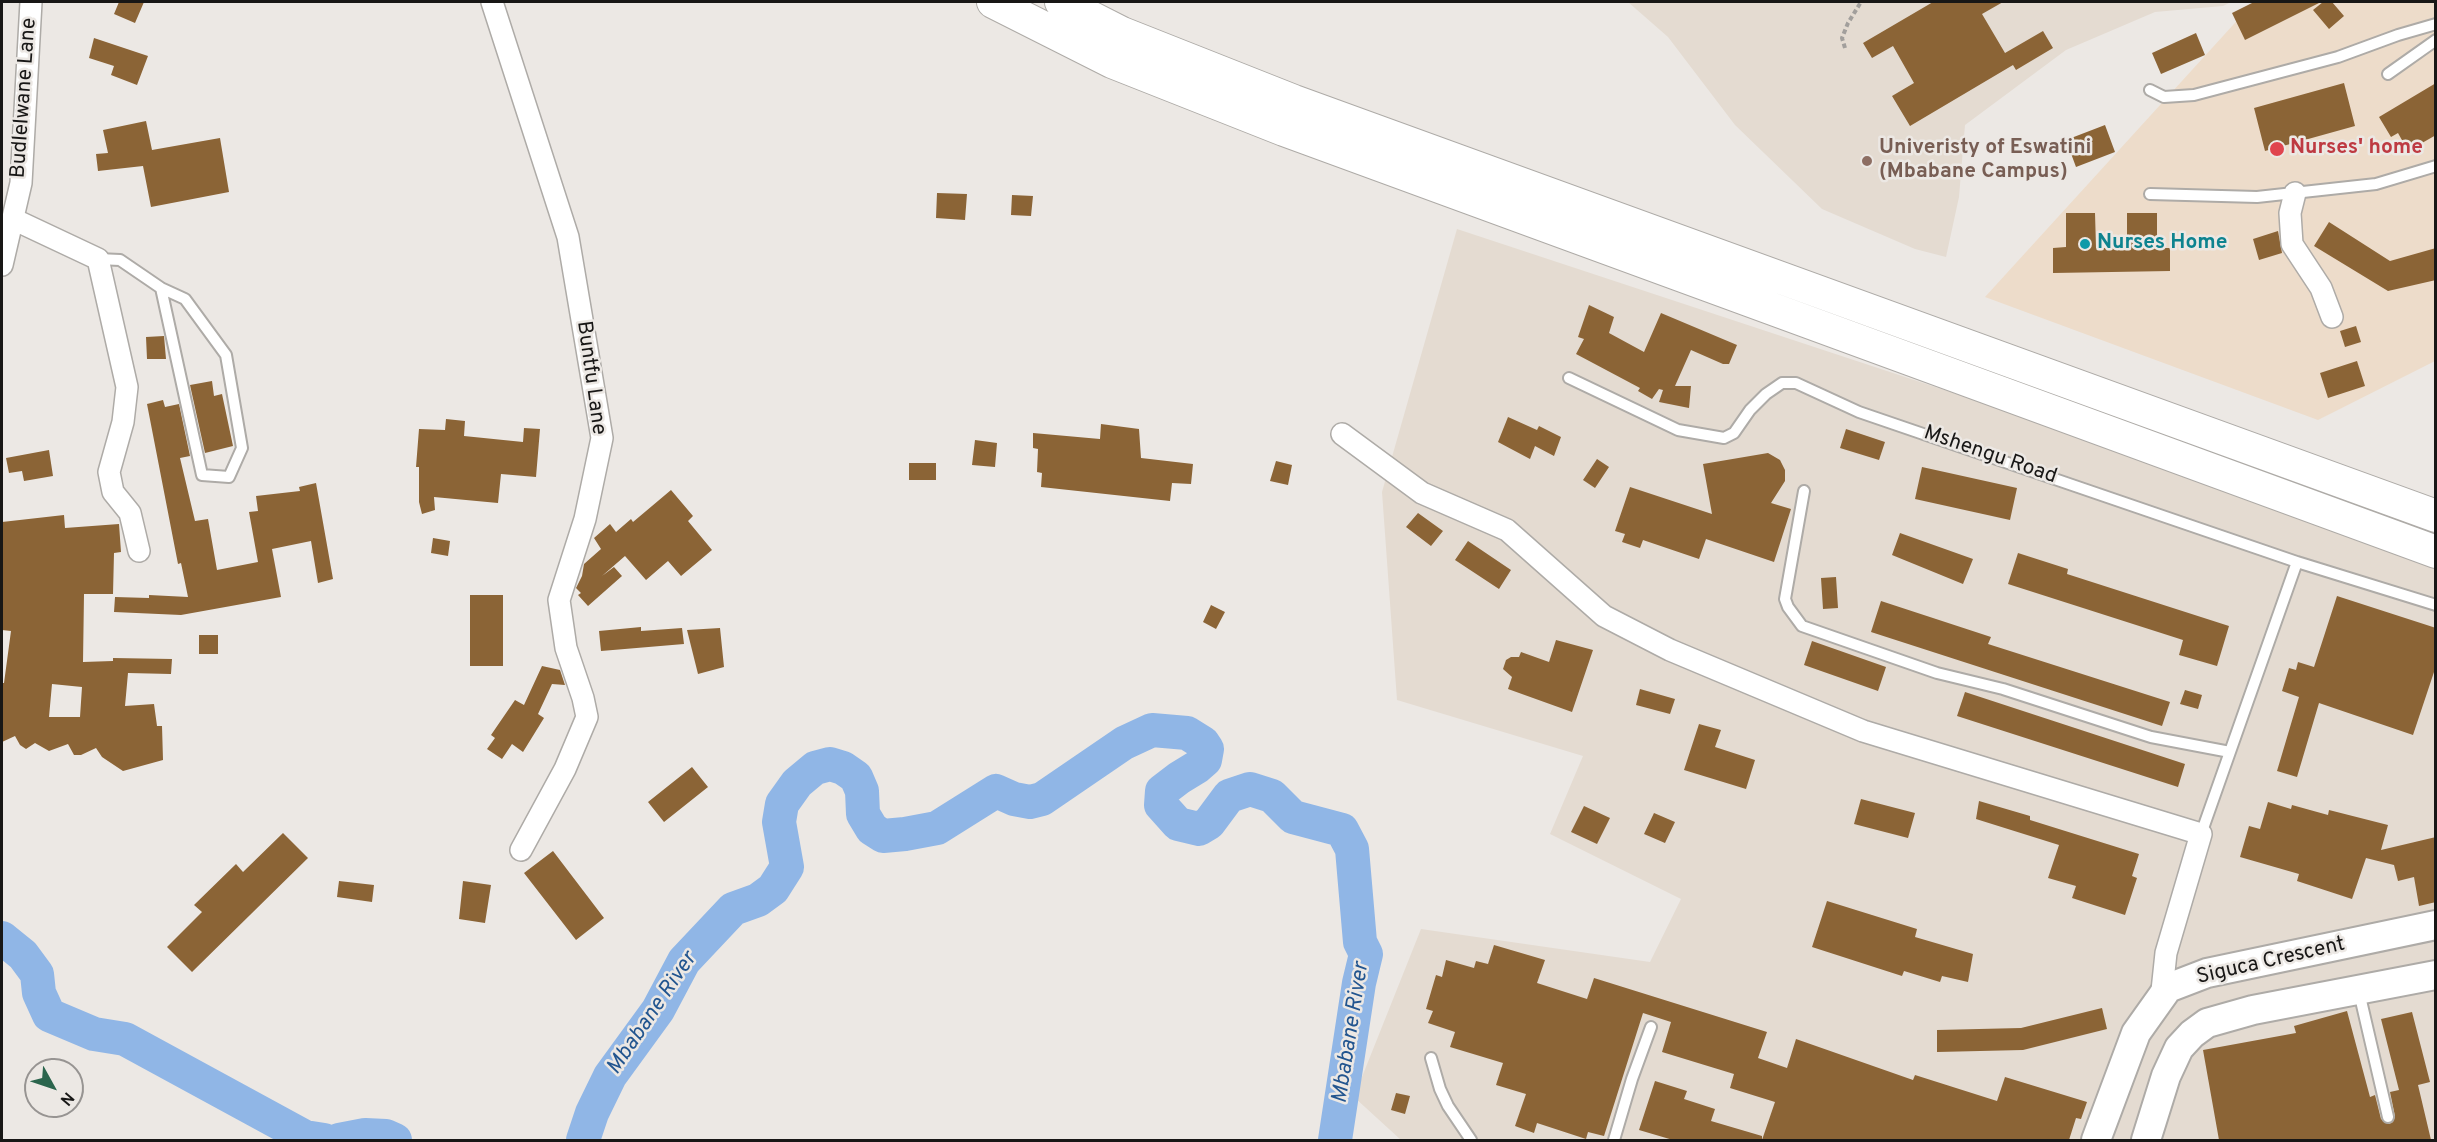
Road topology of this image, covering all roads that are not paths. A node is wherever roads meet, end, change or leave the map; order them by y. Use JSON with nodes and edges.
{"nodes":[{"id":1,"x":31,"y":2,"type":"edge"},
{"id":2,"x":492,"y":2,"type":"edge"},
{"id":3,"x":993,"y":2,"type":"edge"},
{"id":4,"x":1061,"y":2,"type":"edge"},
{"id":5,"x":2436,"y":24,"type":"edge"},
{"id":6,"x":2436,"y":40,"type":"edge"},
{"id":7,"x":2388,"y":74,"type":"dead end"},
{"id":8,"x":2150,"y":90,"type":"dead end"},
{"id":9,"x":2436,"y":166,"type":"edge"},
{"id":10,"x":2295,"y":193,"type":"junction"},
{"id":11,"x":2150,"y":194,"type":"dead end"},
{"id":12,"x":13,"y":219,"type":"junction"},
{"id":13,"x":98,"y":259,"type":"junction"},
{"id":14,"x":2,"y":265,"type":"edge"},
{"id":15,"x":161,"y":288,"type":"junction"},
{"id":16,"x":2332,"y":317,"type":"dead end"},
{"id":17,"x":1569,"y":378,"type":"dead end"},
{"id":18,"x":1342,"y":434,"type":"dead end"},
{"id":19,"x":1804,"y":491,"type":"dead end"},
{"id":20,"x":2436,"y":516,"type":"edge"},
{"id":21,"x":139,"y":551,"type":"dead end"},
{"id":22,"x":2436,"y":552,"type":"edge"},
{"id":23,"x":2297,"y":562,"type":"junction"},
{"id":24,"x":2436,"y":605,"type":"edge"},
{"id":25,"x":2230,"y":752,"type":"junction"},
{"id":26,"x":2200,"y":834,"type":"junction"},
{"id":27,"x":521,"y":850,"type":"dead end"},
{"id":28,"x":2436,"y":925,"type":"edge"},
{"id":29,"x":2436,"y":975,"type":"edge"},
{"id":30,"x":2359,"y":990,"type":"junction"},
{"id":31,"x":2161,"y":1000,"type":"junction"},
{"id":32,"x":1651,"y":1028,"type":"dead end"},
{"id":33,"x":2192,"y":1034,"type":"junction"},
{"id":34,"x":1431,"y":1058,"type":"dead end"},
{"id":35,"x":2388,"y":1117,"type":"dead end"},
{"id":36,"x":1471,"y":1140,"type":"edge"},
{"id":37,"x":1614,"y":1140,"type":"edge"},
{"id":38,"x":2096,"y":1140,"type":"edge"},
{"id":39,"x":2146,"y":1140,"type":"edge"}],
"edges":[{"from":1,"to":12,"type":"street","name":"Budlelwane Lane"},
{"from":2,"to":27,"type":"street","name":"Buntfu Lane"},
{"from":3,"to":22,"type":"main road"},
{"from":4,"to":20,"type":"main road"},
{"from":5,"to":8,"type":"lane"},
{"from":6,"to":7,"type":"lane"},
{"from":9,"to":10,"type":"lane"},
{"from":10,"to":11,"type":"lane"},
{"from":10,"to":16,"type":"street"},
{"from":12,"to":13,"type":"street"},
{"from":12,"to":14,"type":"street","name":"Budlelwane Lane"},
{"from":13,"to":15,"type":"lane"},
{"from":13,"to":21,"type":"street"},
{"from":15,"to":15,"type":"lane"},
{"from":17,"to":23,"type":"lane","name":"Mshengu Road"},
{"from":18,"to":26,"type":"street"},
{"from":19,"to":25,"type":"lane"},
{"from":23,"to":24,"type":"lane","name":"Mshengu Road"},
{"from":23,"to":25,"type":"lane"},
{"from":25,"to":26,"type":"lane"},
{"from":26,"to":31,"type":"street"},
{"from":28,"to":31,"type":"street","name":"Siguca Crescent"},
{"from":29,"to":30,"type":"street","name":"Siguca Crescent"},
{"from":30,"to":33,"type":"street","name":"Siguca Crescent"},
{"from":30,"to":35,"type":"lane"},
{"from":31,"to":33,"type":"street"},
{"from":31,"to":38,"type":"street","name":"Siguca Crescent"},
{"from":32,"to":37,"type":"lane"},
{"from":33,"to":39,"type":"street","name":"Siguca Crescent"},
{"from":34,"to":36,"type":"lane"}]}
